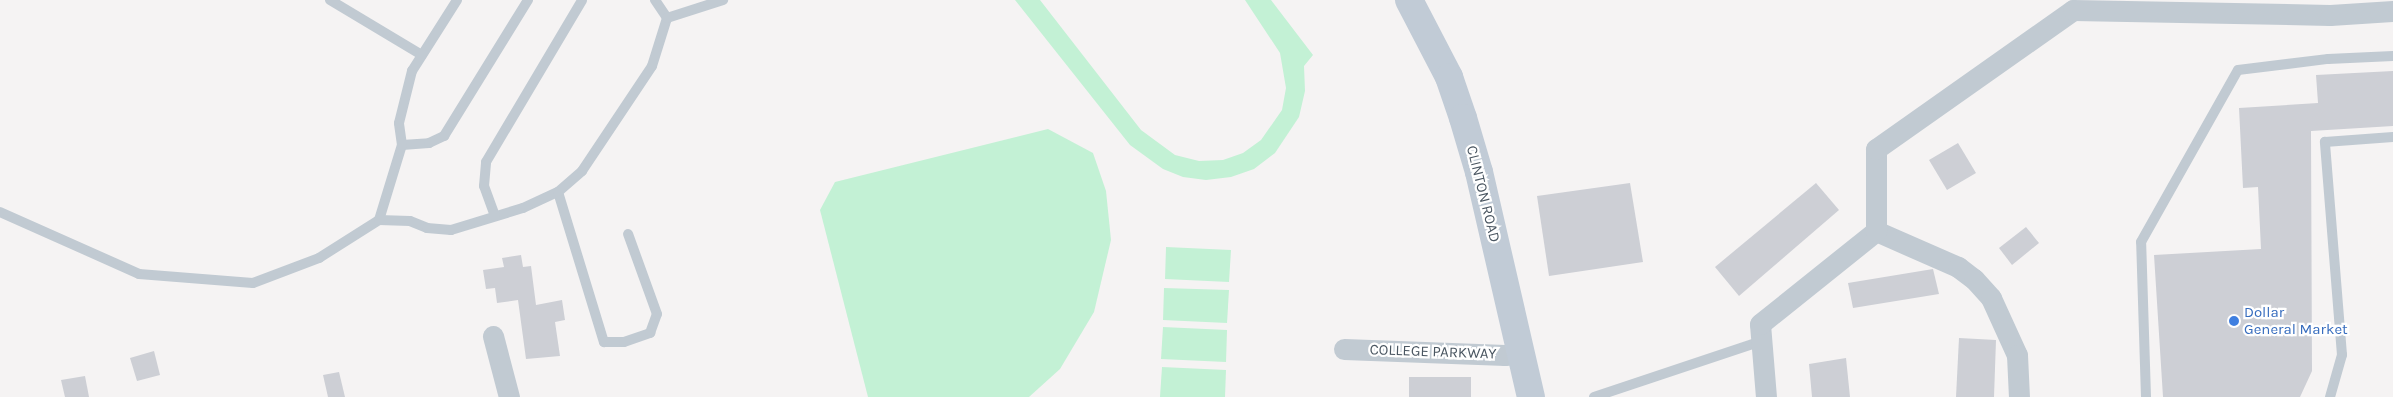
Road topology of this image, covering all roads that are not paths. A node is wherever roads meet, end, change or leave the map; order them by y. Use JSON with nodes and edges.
{"nodes":[{"id":1,"x":330,"y":0,"type":"edge"},
{"id":2,"x":457,"y":0,"type":"edge"},
{"id":3,"x":528,"y":0,"type":"edge"},
{"id":4,"x":582,"y":0,"type":"edge"},
{"id":5,"x":655,"y":0,"type":"edge"},
{"id":6,"x":722,"y":0,"type":"edge"},
{"id":7,"x":1409,"y":0,"type":"edge"},
{"id":8,"x":2393,"y":11,"type":"edge"},
{"id":9,"x":667,"y":18,"type":"junction"},
{"id":10,"x":422,"y":55,"type":"junction"},
{"id":11,"x":2393,"y":56,"type":"edge"},
{"id":12,"x":2393,"y":136,"type":"edge"},
{"id":13,"x":402,"y":145,"type":"junction"},
{"id":14,"x":558,"y":192,"type":"junction"},
{"id":15,"x":0,"y":212,"type":"edge"},
{"id":16,"x":495,"y":216,"type":"junction"},
{"id":17,"x":379,"y":220,"type":"junction"},
{"id":18,"x":1876,"y":230,"type":"junction"},
{"id":19,"x":628,"y":234,"type":"dead end"},
{"id":20,"x":493,"y":336,"type":"dead end"},
{"id":21,"x":1761,"y":341,"type":"junction"},
{"id":22,"x":1344,"y":349,"type":"dead end"},
{"id":23,"x":1521,"y":353,"type":"junction"},
{"id":24,"x":509,"y":397,"type":"edge"},
{"id":25,"x":1530,"y":397,"type":"edge"},
{"id":26,"x":1594,"y":397,"type":"edge"},
{"id":27,"x":1766,"y":397,"type":"edge"},
{"id":28,"x":2019,"y":397,"type":"edge"},
{"id":29,"x":2146,"y":397,"type":"edge"},
{"id":30,"x":2330,"y":397,"type":"edge"}],
"edges":[{"from":1,"to":10,"type":"lane"},
{"from":2,"to":10,"type":"lane"},
{"from":3,"to":13,"type":"lane"},
{"from":4,"to":16,"type":"lane"},
{"from":5,"to":9,"type":"lane"},
{"from":6,"to":9,"type":"lane"},
{"from":7,"to":23,"type":"street","name":"CLINTON ROAD"},
{"from":8,"to":18,"type":"street"},
{"from":9,"to":14,"type":"lane"},
{"from":10,"to":13,"type":"lane"},
{"from":11,"to":29,"type":"lane"},
{"from":12,"to":30,"type":"lane"},
{"from":13,"to":17,"type":"lane"},
{"from":14,"to":16,"type":"lane"},
{"from":14,"to":19,"type":"lane"},
{"from":15,"to":17,"type":"lane"},
{"from":16,"to":17,"type":"lane"},
{"from":18,"to":21,"type":"street"},
{"from":18,"to":28,"type":"street"},
{"from":20,"to":24,"type":"street"},
{"from":21,"to":26,"type":"lane"},
{"from":21,"to":27,"type":"street"},
{"from":22,"to":23,"type":"street","name":"COLLEGE PARKWAY"},
{"from":23,"to":25,"type":"street","name":"CLINTON ROAD"}]}
